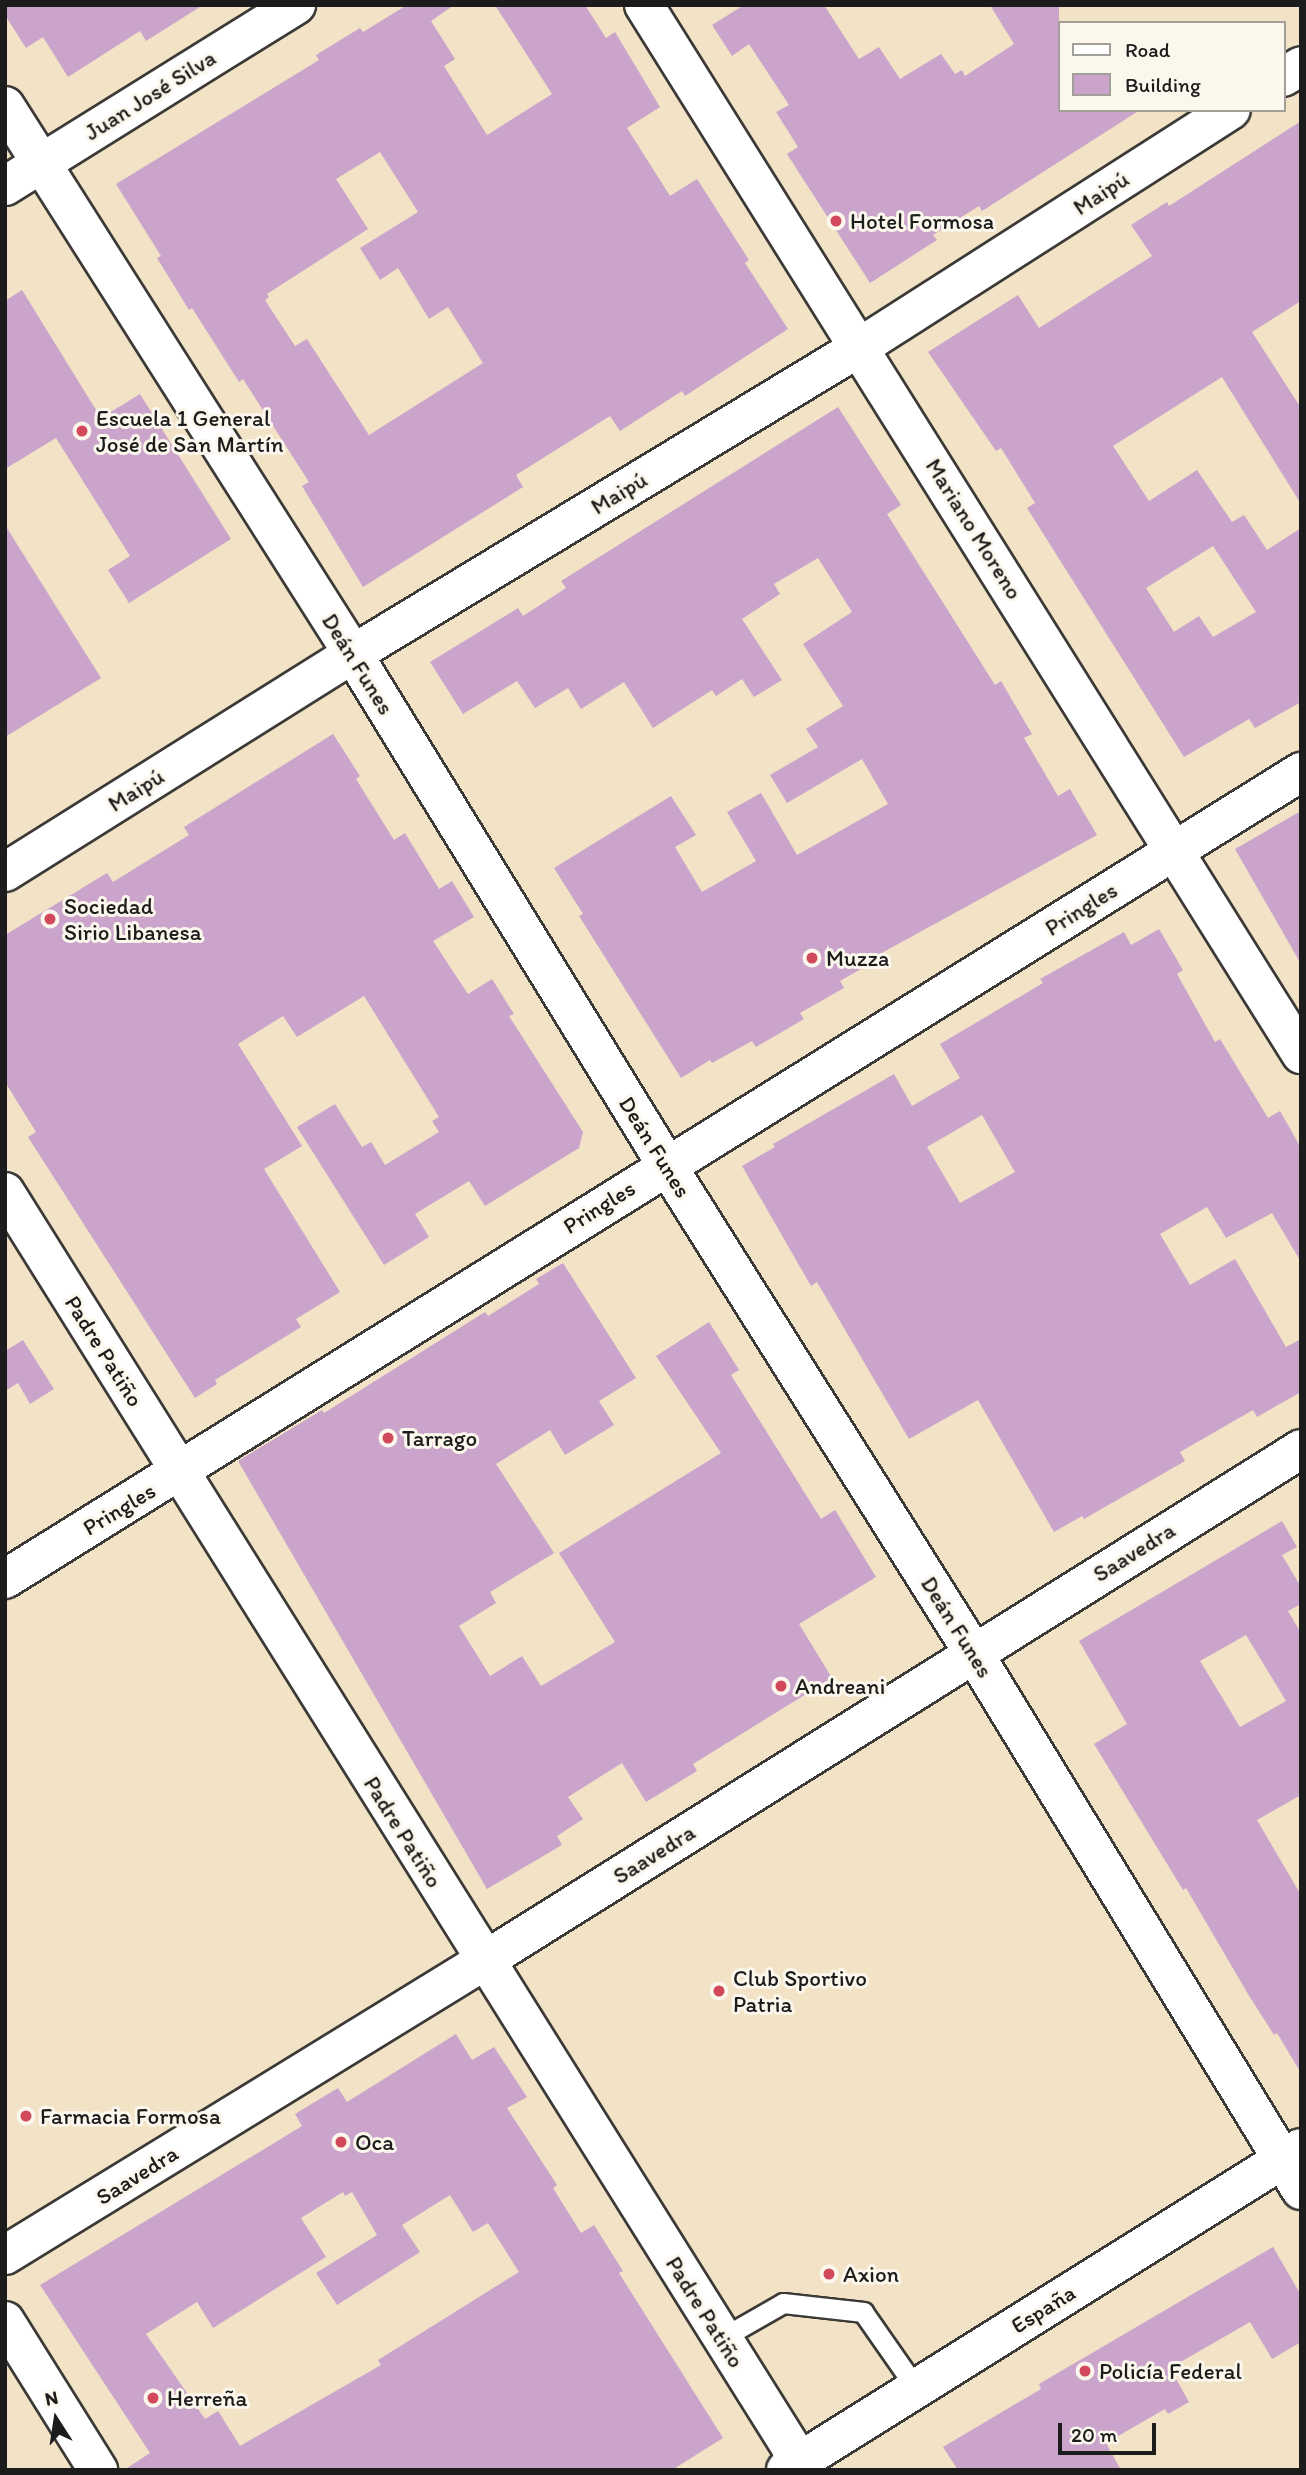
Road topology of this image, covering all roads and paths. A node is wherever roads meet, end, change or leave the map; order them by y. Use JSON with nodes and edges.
{"nodes":[{"id":1,"x":296,"y":5,"type":"edge"},
{"id":2,"x":643,"y":5,"type":"edge"},
{"id":3,"x":1301,"y":66,"type":"edge"},
{"id":4,"x":1285,"y":76,"type":"edge"},
{"id":5,"x":5,"y":106,"type":"edge"},
{"id":6,"x":1228,"y":112,"type":"edge"},
{"id":7,"x":41,"y":164,"type":"junction"},
{"id":8,"x":5,"y":186,"type":"edge"},
{"id":9,"x":860,"y":347,"type":"junction"},
{"id":10,"x":353,"y":654,"type":"junction"},
{"id":11,"x":1301,"y":772,"type":"edge"},
{"id":12,"x":1175,"y":852,"type":"junction"},
{"id":13,"x":5,"y":872,"type":"edge"},
{"id":14,"x":1301,"y":1054,"type":"edge"},
{"id":15,"x":666,"y":1164,"type":"junction"},
{"id":16,"x":5,"y":1192,"type":"edge"},
{"id":17,"x":1301,"y":1448,"type":"edge"},
{"id":18,"x":180,"y":1472,"type":"junction"},
{"id":19,"x":5,"y":1579,"type":"edge"},
{"id":20,"x":973,"y":1652,"type":"junction"},
{"id":21,"x":484,"y":1961,"type":"junction"},
{"id":22,"x":1294,"y":2166,"type":"edge"},
{"id":23,"x":5,"y":2255,"type":"edge"},
{"id":24,"x":5,"y":2321,"type":"edge"},
{"id":25,"x":722,"y":2338,"type":"junction"},
{"id":26,"x":916,"y":2388,"type":"junction"},
{"id":27,"x":797,"y":2467,"type":"edge"},
{"id":28,"x":98,"y":2470,"type":"edge"}],
"edges":[{"from":1,"to":7,"type":"street","name":"Juan José Silva"},
{"from":2,"to":9,"type":"street","name":"Mariano Moreno"},
{"from":3,"to":4,"type":"street"},
{"from":5,"to":7,"type":"street","name":"Deán Funes"},
{"from":6,"to":9,"type":"street","name":"Maipú"},
{"from":7,"to":8,"type":"street","name":"Juan José Silva"},
{"from":7,"to":10,"type":"street","name":"Deán Funes"},
{"from":9,"to":10,"type":"street","name":"Maipú"},
{"from":9,"to":12,"type":"street","name":"Mariano Moreno"},
{"from":10,"to":13,"type":"street","name":"Maipú"},
{"from":10,"to":15,"type":"street","name":"Deán Funes"},
{"from":11,"to":12,"type":"street","name":"Pringles"},
{"from":12,"to":14,"type":"street","name":"Mariano Moreno"},
{"from":12,"to":15,"type":"street","name":"Pringles"},
{"from":15,"to":18,"type":"street","name":"Pringles"},
{"from":15,"to":20,"type":"street","name":"Deán Funes"},
{"from":16,"to":18,"type":"street","name":"Padre Patiño"},
{"from":17,"to":20,"type":"street","name":"Saavedra"},
{"from":18,"to":19,"type":"street","name":"Pringles"},
{"from":18,"to":21,"type":"street","name":"Padre Patiño"},
{"from":20,"to":21,"type":"street","name":"Saavedra"},
{"from":20,"to":22,"type":"street","name":"Deán Funes"},
{"from":21,"to":23,"type":"street","name":"Saavedra"},
{"from":21,"to":25,"type":"street","name":"Padre Patiño"},
{"from":22,"to":26,"type":"street","name":"España"},
{"from":24,"to":28,"type":"street"},
{"from":25,"to":26,"type":"lane"},
{"from":25,"to":27,"type":"street","name":"Padre Patiño"},
{"from":26,"to":27,"type":"street","name":"España"}]}
